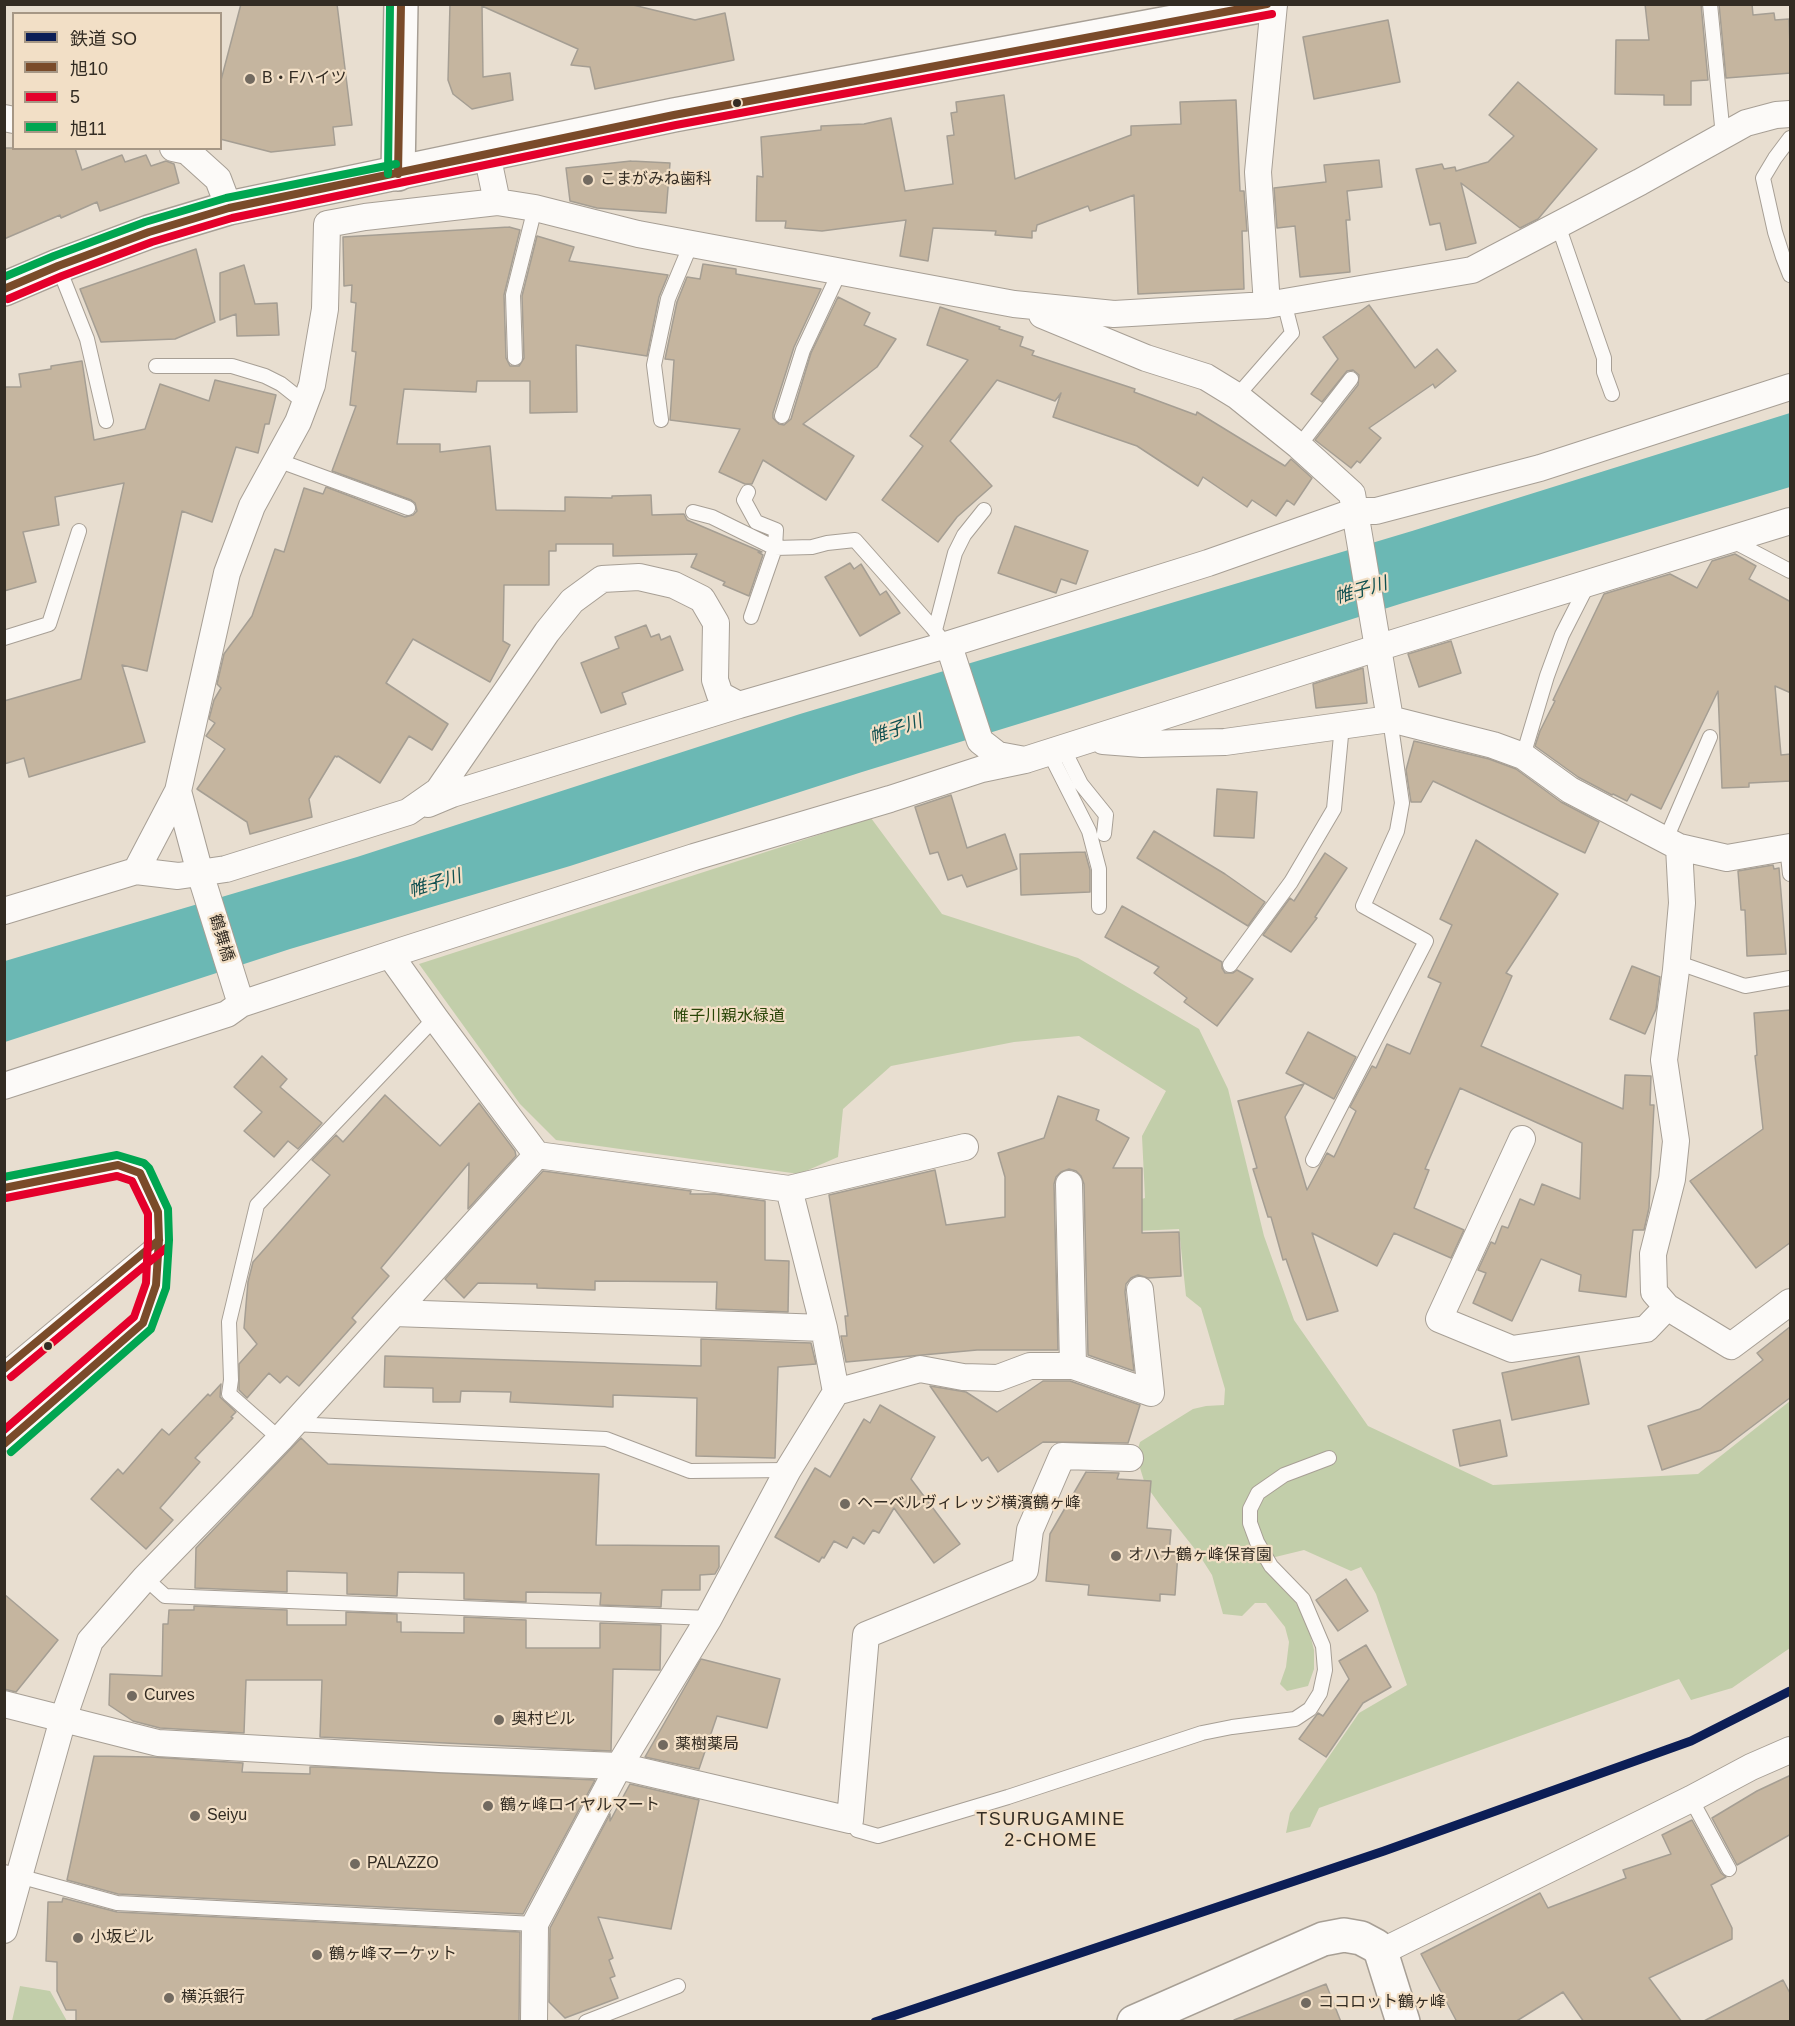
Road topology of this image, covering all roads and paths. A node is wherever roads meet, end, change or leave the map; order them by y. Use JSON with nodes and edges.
{"nodes":[{"id":1,"x":401,"y":4,"type":"edge"},
{"id":2,"x":1272,"y":4,"type":"edge"},
{"id":3,"x":1710,"y":4,"type":"edge"},
{"id":4,"x":1791,"y":114,"type":"edge"},
{"id":5,"x":1723,"y":136,"type":"junction"},
{"id":6,"x":1791,"y":138,"type":"edge"},
{"id":7,"x":182,"y":150,"type":"edge"},
{"id":8,"x":487,"y":154,"type":"junction"},
{"id":9,"x":398,"y":174,"type":"junction"},
{"id":10,"x":497,"y":202,"type":"junction"},
{"id":11,"x":229,"y":208,"type":"junction"},
{"id":12,"x":535,"y":208,"type":"junction"},
{"id":13,"x":1558,"y":225,"type":"junction"},
{"id":14,"x":691,"y":244,"type":"junction"},
{"id":15,"x":58,"y":266,"type":"junction"},
{"id":16,"x":840,"y":271,"type":"junction"},
{"id":17,"x":1791,"y":275,"type":"edge"},
{"id":18,"x":4,"y":290,"type":"edge"},
{"id":19,"x":1014,"y":304,"type":"junction"},
{"id":20,"x":1276,"y":304,"type":"junction"},
{"id":21,"x":515,"y":358,"type":"dead end"},
{"id":22,"x":156,"y":366,"type":"dead end"},
{"id":23,"x":1351,"y":379,"type":"dead end"},
{"id":24,"x":1791,"y":387,"type":"edge"},
{"id":25,"x":1612,"y":394,"type":"dead end"},
{"id":26,"x":1237,"y":396,"type":"junction"},
{"id":27,"x":305,"y":403,"type":"junction"},
{"id":28,"x":782,"y":416,"type":"dead end"},
{"id":29,"x":661,"y":420,"type":"dead end"},
{"id":30,"x":106,"y":421,"type":"dead end"},
{"id":31,"x":1299,"y":446,"type":"junction"},
{"id":32,"x":277,"y":460,"type":"junction"},
{"id":33,"x":748,"y":492,"type":"dead end"},
{"id":34,"x":408,"y":508,"type":"dead end"},
{"id":35,"x":984,"y":510,"type":"dead end"},
{"id":36,"x":693,"y":512,"type":"dead end"},
{"id":37,"x":1357,"y":516,"type":"junction"},
{"id":38,"x":1791,"y":521,"type":"edge"},
{"id":39,"x":79,"y":531,"type":"dead end"},
{"id":40,"x":1730,"y":539,"type":"junction"},
{"id":41,"x":775,"y":548,"type":"junction"},
{"id":42,"x":1791,"y":571,"type":"edge"},
{"id":43,"x":1589,"y":583,"type":"junction"},
{"id":44,"x":751,"y":617,"type":"dead end"},
{"id":45,"x":4,"y":638,"type":"edge"},
{"id":46,"x":944,"y":643,"type":"junction"},
{"id":47,"x":1377,"y":645,"type":"junction"},
{"id":48,"x":739,"y":705,"type":"junction"},
{"id":49,"x":1390,"y":719,"type":"junction"},
{"id":50,"x":1342,"y":725,"type":"junction"},
{"id":51,"x":1710,"y":737,"type":"dead end"},
{"id":52,"x":1088,"y":740,"type":"junction"},
{"id":53,"x":1046,"y":753,"type":"junction"},
{"id":54,"x":1523,"y":756,"type":"junction"},
{"id":55,"x":178,"y":791,"type":"junction"},
{"id":56,"x":408,"y":812,"type":"junction"},
{"id":57,"x":1104,"y":834,"type":"dead end"},
{"id":58,"x":1672,"y":843,"type":"junction"},
{"id":59,"x":1789,"y":847,"type":"edge"},
{"id":60,"x":136,"y":872,"type":"junction"},
{"id":61,"x":1791,"y":874,"type":"edge"},
{"id":62,"x":203,"y":880,"type":"junction"},
{"id":63,"x":1099,"y":907,"type":"dead end"},
{"id":64,"x":4,"y":912,"type":"edge"},
{"id":65,"x":390,"y":955,"type":"junction"},
{"id":66,"x":1676,"y":962,"type":"junction"},
{"id":67,"x":1230,"y":965,"type":"dead end"},
{"id":68,"x":1791,"y":978,"type":"edge"},
{"id":69,"x":239,"y":997,"type":"junction"},
{"id":70,"x":435,"y":1018,"type":"junction"},
{"id":71,"x":4,"y":1086,"type":"edge"},
{"id":72,"x":1522,"y":1139,"type":"dead end"},
{"id":73,"x":965,"y":1147,"type":"dead end"},
{"id":74,"x":537,"y":1155,"type":"junction"},
{"id":75,"x":1313,"y":1160,"type":"dead end"},
{"id":76,"x":1069,"y":1184,"type":"dead end"},
{"id":77,"x":4,"y":1188,"type":"edge"},
{"id":78,"x":789,"y":1189,"type":"junction"},
{"id":79,"x":159,"y":1240,"type":"junction"},
{"id":80,"x":1140,"y":1290,"type":"dead end"},
{"id":81,"x":1791,"y":1302,"type":"edge"},
{"id":82,"x":1667,"y":1307,"type":"junction"},
{"id":83,"x":394,"y":1313,"type":"junction"},
{"id":84,"x":824,"y":1328,"type":"junction"},
{"id":85,"x":1073,"y":1366,"type":"junction"},
{"id":86,"x":4,"y":1369,"type":"edge"},
{"id":87,"x":836,"y":1392,"type":"junction"},
{"id":88,"x":286,"y":1431,"type":"junction"},
{"id":89,"x":4,"y":1444,"type":"edge"},
{"id":90,"x":1130,"y":1458,"type":"dead end"},
{"id":91,"x":1329,"y":1458,"type":"dead end"},
{"id":92,"x":788,"y":1470,"type":"junction"},
{"id":93,"x":145,"y":1578,"type":"junction"},
{"id":94,"x":709,"y":1618,"type":"junction"},
{"id":95,"x":4,"y":1704,"type":"edge"},
{"id":96,"x":63,"y":1719,"type":"junction"},
{"id":97,"x":1791,"y":1750,"type":"edge"},
{"id":98,"x":619,"y":1766,"type":"junction"},
{"id":99,"x":1691,"y":1799,"type":"junction"},
{"id":100,"x":849,"y":1820,"type":"junction"},
{"id":101,"x":1729,"y":1869,"type":"dead end"},
{"id":102,"x":12,"y":1874,"type":"edge"},
{"id":103,"x":536,"y":1924,"type":"junction"},
{"id":104,"x":4,"y":1930,"type":"edge"},
{"id":105,"x":1381,"y":1952,"type":"junction"},
{"id":106,"x":678,"y":1986,"type":"dead end"},
{"id":107,"x":534,"y":2022,"type":"edge"},
{"id":108,"x":586,"y":2022,"type":"edge"},
{"id":109,"x":1134,"y":2022,"type":"edge"},
{"id":110,"x":1403,"y":2022,"type":"edge"}],
"edges":[{"from":1,"to":9,"type":"main road"},
{"from":2,"to":8,"type":"main road"},
{"from":2,"to":20,"type":"street"},
{"from":3,"to":5,"type":"lane"},
{"from":4,"to":5,"type":"street"},
{"from":5,"to":13,"type":"street"},
{"from":6,"to":17,"type":"lane"},
{"from":7,"to":11,"type":"street"},
{"from":8,"to":9,"type":"main road"},
{"from":8,"to":10,"type":"street"},
{"from":9,"to":11,"type":"main road"},
{"from":10,"to":12,"type":"street"},
{"from":10,"to":27,"type":"street"},
{"from":11,"to":15,"type":"main road"},
{"from":12,"to":14,"type":"street"},
{"from":12,"to":21,"type":"lane"},
{"from":13,"to":20,"type":"street"},
{"from":13,"to":25,"type":"lane"},
{"from":14,"to":16,"type":"street"},
{"from":14,"to":29,"type":"lane"},
{"from":15,"to":18,"type":"main road"},
{"from":15,"to":30,"type":"lane"},
{"from":16,"to":19,"type":"street"},
{"from":16,"to":28,"type":"lane"},
{"from":19,"to":20,"type":"street"},
{"from":19,"to":26,"type":"street"},
{"from":20,"to":26,"type":"lane"},
{"from":22,"to":27,"type":"lane"},
{"from":23,"to":31,"type":"lane"},
{"from":24,"to":37,"type":"street"},
{"from":26,"to":31,"type":"street"},
{"from":27,"to":32,"type":"street"},
{"from":31,"to":37,"type":"street"},
{"from":32,"to":34,"type":"lane"},
{"from":32,"to":55,"type":"street"},
{"from":33,"to":41,"type":"lane"},
{"from":35,"to":46,"type":"lane"},
{"from":36,"to":41,"type":"lane"},
{"from":37,"to":46,"type":"street"},
{"from":37,"to":47,"type":"street"},
{"from":38,"to":40,"type":"street"},
{"from":39,"to":45,"type":"lane"},
{"from":40,"to":42,"type":"lane"},
{"from":40,"to":43,"type":"street"},
{"from":41,"to":44,"type":"lane"},
{"from":41,"to":46,"type":"lane"},
{"from":43,"to":47,"type":"street"},
{"from":43,"to":54,"type":"lane"},
{"from":46,"to":48,"type":"street"},
{"from":46,"to":53,"type":"street"},
{"from":47,"to":49,"type":"street"},
{"from":47,"to":52,"type":"street"},
{"from":48,"to":56,"type":"street"},
{"from":48,"to":56,"type":"street"},
{"from":49,"to":50,"type":"street"},
{"from":49,"to":54,"type":"street"},
{"from":49,"to":75,"type":"lane"},
{"from":50,"to":52,"type":"street"},
{"from":50,"to":67,"type":"lane"},
{"from":51,"to":58,"type":"lane"},
{"from":52,"to":53,"type":"street"},
{"from":53,"to":57,"type":"lane"},
{"from":53,"to":63,"type":"lane"},
{"from":53,"to":65,"type":"street"},
{"from":54,"to":58,"type":"street"},
{"from":55,"to":60,"type":"street"},
{"from":55,"to":62,"type":"street","name":"鶴舞橋"},
{"from":56,"to":62,"type":"street"},
{"from":58,"to":59,"type":"street"},
{"from":58,"to":66,"type":"street"},
{"from":59,"to":61,"type":"lane"},
{"from":60,"to":62,"type":"street"},
{"from":60,"to":64,"type":"street"},
{"from":62,"to":69,"type":"street","name":"鶴舞橋"},
{"from":65,"to":69,"type":"street"},
{"from":65,"to":70,"type":"street"},
{"from":66,"to":68,"type":"lane"},
{"from":66,"to":82,"type":"street"},
{"from":69,"to":71,"type":"street"},
{"from":70,"to":74,"type":"street"},
{"from":70,"to":88,"type":"lane"},
{"from":72,"to":82,"type":"street"},
{"from":73,"to":78,"type":"street"},
{"from":74,"to":78,"type":"street"},
{"from":74,"to":83,"type":"street"},
{"from":76,"to":85,"type":"street"},
{"from":77,"to":79,"type":"lane"},
{"from":78,"to":84,"type":"street"},
{"from":79,"to":86,"type":"lane"},
{"from":79,"to":89,"type":"lane"},
{"from":80,"to":85,"type":"street"},
{"from":81,"to":82,"type":"street"},
{"from":83,"to":84,"type":"street"},
{"from":83,"to":88,"type":"street"},
{"from":84,"to":87,"type":"street"},
{"from":85,"to":87,"type":"street"},
{"from":87,"to":92,"type":"street"},
{"from":88,"to":92,"type":"lane"},
{"from":88,"to":93,"type":"street"},
{"from":90,"to":100,"type":"street"},
{"from":91,"to":100,"type":"lane"},
{"from":92,"to":94,"type":"street"},
{"from":93,"to":94,"type":"lane"},
{"from":93,"to":96,"type":"street"},
{"from":94,"to":98,"type":"street"},
{"from":95,"to":96,"type":"street"},
{"from":96,"to":98,"type":"street"},
{"from":96,"to":102,"type":"street"},
{"from":97,"to":99,"type":"street"},
{"from":98,"to":100,"type":"street"},
{"from":98,"to":103,"type":"street"},
{"from":99,"to":101,"type":"lane"},
{"from":99,"to":105,"type":"street"},
{"from":102,"to":103,"type":"lane"},
{"from":102,"to":104,"type":"street"},
{"from":103,"to":107,"type":"street"},
{"from":105,"to":109,"type":"main road"},
{"from":105,"to":110,"type":"main road"},
{"from":106,"to":108,"type":"lane"}]}
